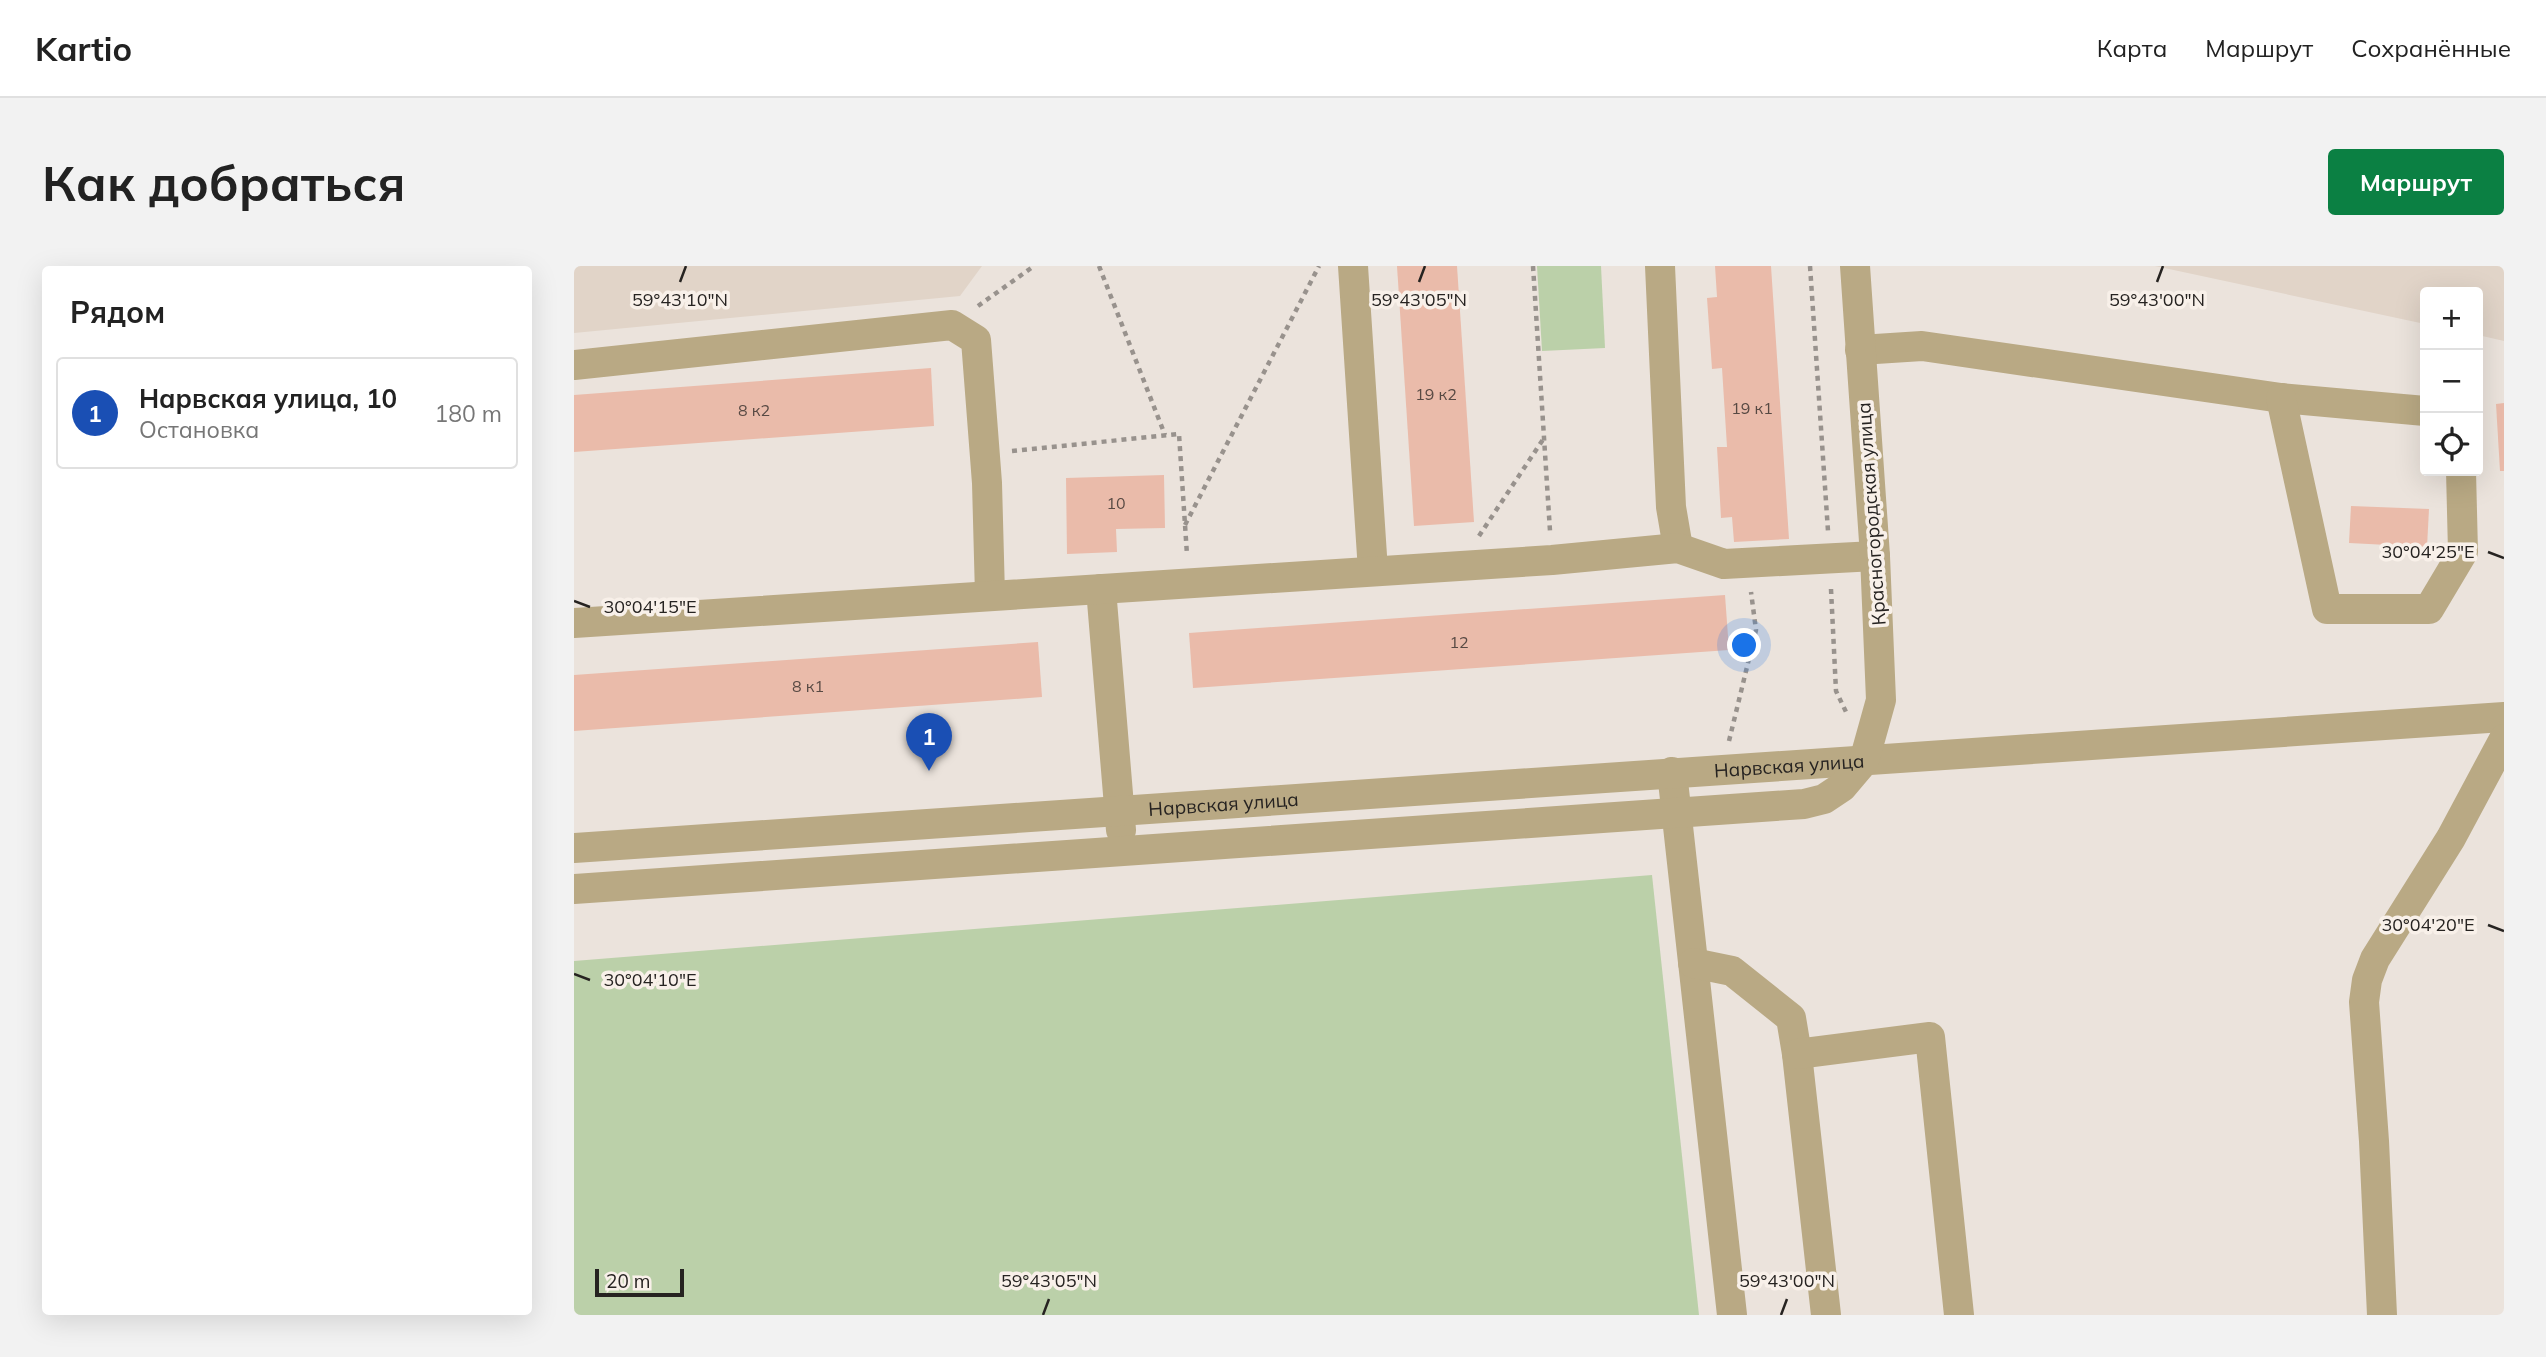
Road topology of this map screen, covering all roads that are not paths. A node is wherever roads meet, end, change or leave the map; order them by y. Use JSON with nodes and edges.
{"nodes":[{"id":1,"x":1353,"y":266,"type":"edge"},
{"id":2,"x":1660,"y":266,"type":"edge"},
{"id":3,"x":1855,"y":266,"type":"edge"},
{"id":4,"x":1860,"y":350,"type":"junction"},
{"id":5,"x":574,"y":365,"type":"edge"},
{"id":6,"x":2281,"y":398,"type":"junction"},
{"id":7,"x":2420,"y":411,"type":"edge"},
{"id":8,"x":2461,"y":476,"type":"edge"},
{"id":9,"x":1678,"y":548,"type":"junction"},
{"id":10,"x":1875,"y":556,"type":"junction"},
{"id":11,"x":1373,"y":571,"type":"junction"},
{"id":12,"x":1101,"y":589,"type":"junction"},
{"id":13,"x":990,"y":595,"type":"junction"},
{"id":14,"x":574,"y":623,"type":"edge"},
{"id":15,"x":2504,"y":717,"type":"edge"},
{"id":16,"x":2504,"y":739,"type":"edge"},
{"id":17,"x":1864,"y":761,"type":"junction"},
{"id":18,"x":1672,"y":772,"type":"junction"},
{"id":19,"x":1120,"y":813,"type":"junction"},
{"id":20,"x":1678,"y":813,"type":"junction"},
{"id":21,"x":574,"y":848,"type":"edge"},
{"id":22,"x":1123,"y":851,"type":"junction"},
{"id":23,"x":574,"y":889,"type":"edge"},
{"id":24,"x":1693,"y":963,"type":"junction"},
{"id":25,"x":1797,"y":1054,"type":"junction"},
{"id":26,"x":1732,"y":1315,"type":"edge"},
{"id":27,"x":1826,"y":1315,"type":"edge"},
{"id":28,"x":1959,"y":1315,"type":"edge"},
{"id":29,"x":2382,"y":1315,"type":"edge"}],
"edges":[{"from":1,"to":11,"type":"street"},
{"from":2,"to":9,"type":"street"},
{"from":3,"to":4,"type":"street","name":"Красногородская улица"},
{"from":4,"to":6,"type":"street"},
{"from":4,"to":10,"type":"street","name":"Красногородская улица"},
{"from":5,"to":13,"type":"street"},
{"from":6,"to":7,"type":"street"},
{"from":6,"to":8,"type":"street"},
{"from":9,"to":10,"type":"street"},
{"from":9,"to":11,"type":"street"},
{"from":10,"to":17,"type":"street","name":"Красногородская улица"},
{"from":11,"to":12,"type":"street"},
{"from":12,"to":13,"type":"street"},
{"from":12,"to":19,"type":"street"},
{"from":13,"to":14,"type":"street"},
{"from":15,"to":17,"type":"street"},
{"from":16,"to":29,"type":"street"},
{"from":17,"to":18,"type":"street","name":"Нарвская улица"},
{"from":17,"to":20,"type":"street","name":"Нарвская улица"},
{"from":18,"to":19,"type":"street","name":"Нарвская улица"},
{"from":18,"to":20,"type":"street"},
{"from":19,"to":21,"type":"street","name":"Нарвская улица"},
{"from":19,"to":22,"type":"street"},
{"from":20,"to":22,"type":"street","name":"Нарвская улица"},
{"from":20,"to":24,"type":"street"},
{"from":22,"to":23,"type":"street","name":"Нарвская улица"},
{"from":24,"to":25,"type":"street"},
{"from":24,"to":26,"type":"street"},
{"from":25,"to":27,"type":"street"},
{"from":25,"to":28,"type":"street"}]}
